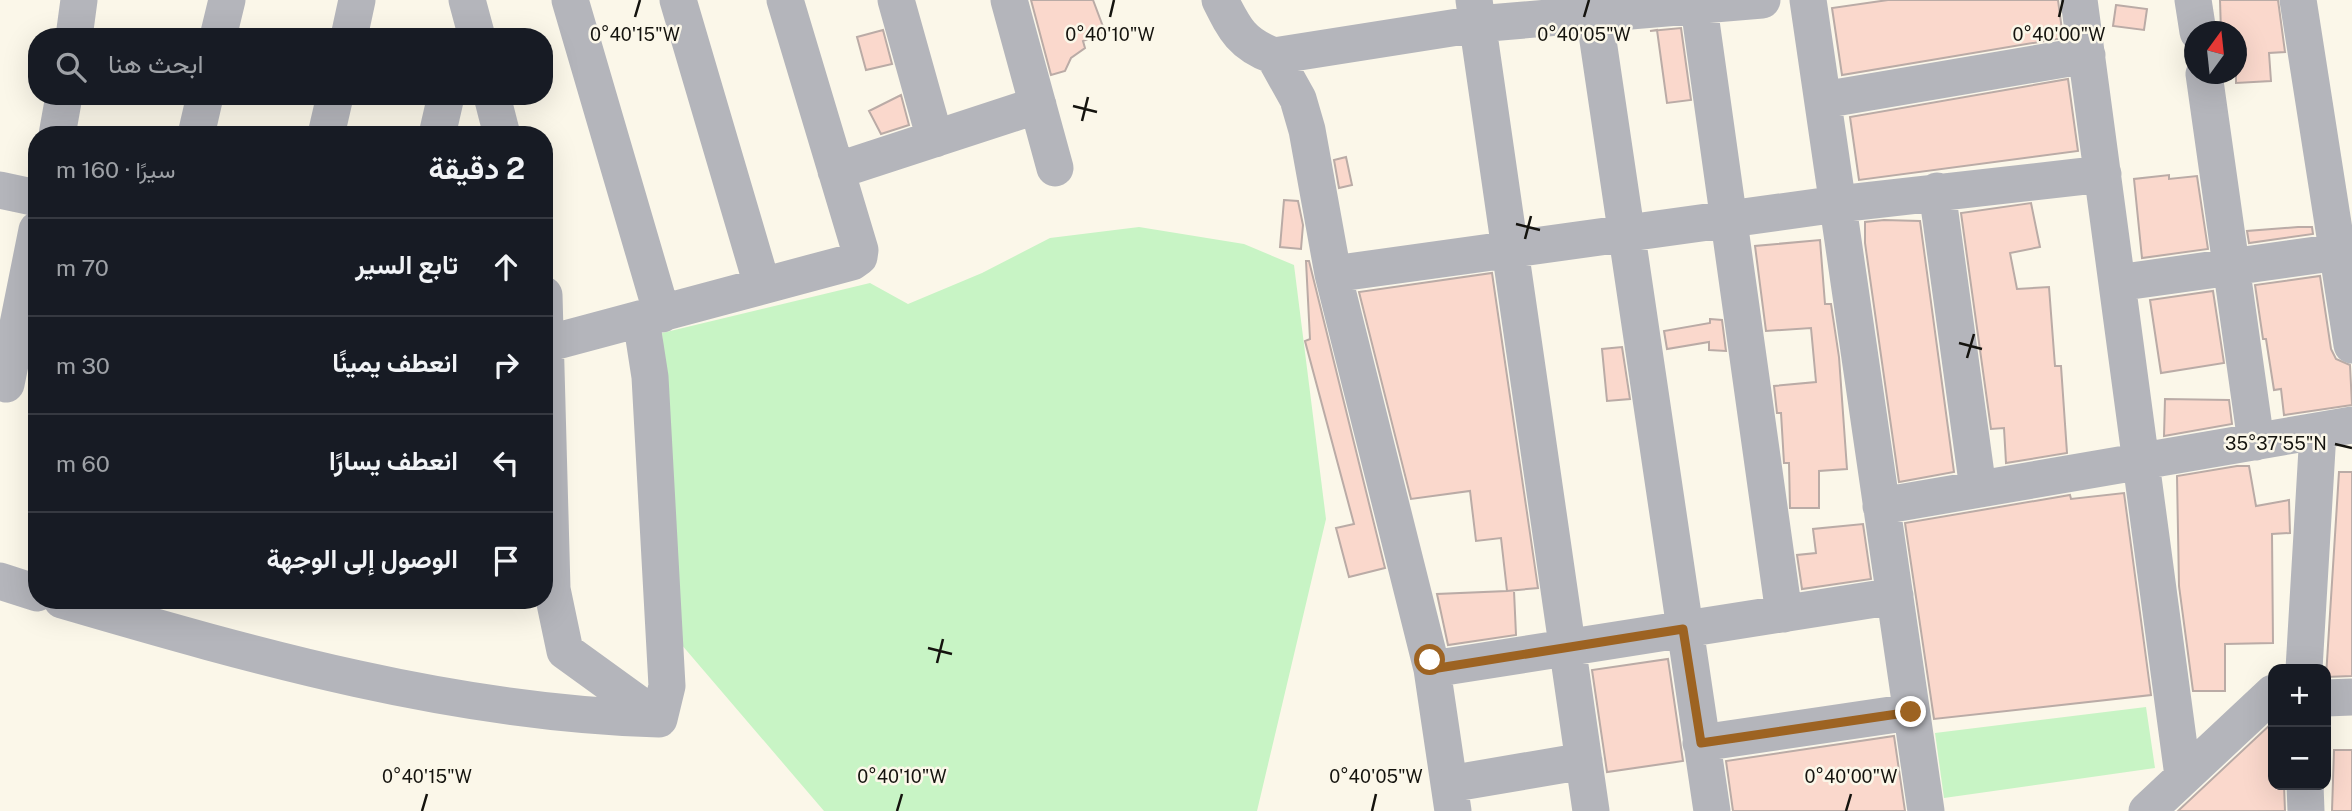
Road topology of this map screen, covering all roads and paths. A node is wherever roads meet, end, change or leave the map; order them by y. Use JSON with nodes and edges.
{"nodes":[{"id":1,"x":79,"y":0,"type":"edge"},
{"id":2,"x":227,"y":0,"type":"edge"},
{"id":3,"x":357,"y":0,"type":"edge"},
{"id":4,"x":467,"y":0,"type":"edge"},
{"id":5,"x":570,"y":0,"type":"edge"},
{"id":6,"x":678,"y":0,"type":"edge"},
{"id":7,"x":785,"y":0,"type":"edge"},
{"id":8,"x":896,"y":0,"type":"edge"},
{"id":9,"x":1009,"y":0,"type":"edge"},
{"id":10,"x":1220,"y":0,"type":"edge"},
{"id":11,"x":1762,"y":0,"type":"edge"},
{"id":12,"x":1808,"y":0,"type":"edge"},
{"id":13,"x":2080,"y":0,"type":"edge"},
{"id":14,"x":2193,"y":0,"type":"edge"},
{"id":15,"x":2298,"y":0,"type":"edge"},
{"id":16,"x":1698,"y":4,"type":"edge"},
{"id":17,"x":1593,"y":7,"type":"edge"},
{"id":18,"x":1476,"y":12,"type":"edge"},
{"id":19,"x":2196,"y":21,"type":"edge"},
{"id":20,"x":75,"y":28,"type":"edge"},
{"id":21,"x":220,"y":28,"type":"edge"},
{"id":22,"x":350,"y":28,"type":"edge"},
{"id":23,"x":460,"y":28,"type":"edge"},
{"id":24,"x":475,"y":28,"type":"edge"},
{"id":25,"x":2087,"y":55,"type":"junction"},
{"id":26,"x":1274,"y":56,"type":"junction"},
{"id":27,"x":2205,"y":84,"type":"edge"},
{"id":28,"x":1823,"y":100,"type":"junction"},
{"id":29,"x":64,"y":105,"type":"edge"},
{"id":30,"x":203,"y":105,"type":"edge"},
{"id":31,"x":333,"y":105,"type":"edge"},
{"id":32,"x":444,"y":105,"type":"edge"},
{"id":33,"x":494,"y":105,"type":"edge"},
{"id":34,"x":1038,"y":105,"type":"junction"},
{"id":35,"x":62,"y":126,"type":"edge"},
{"id":36,"x":198,"y":126,"type":"edge"},
{"id":37,"x":328,"y":126,"type":"edge"},
{"id":38,"x":439,"y":126,"type":"edge"},
{"id":39,"x":500,"y":126,"type":"edge"},
{"id":40,"x":935,"y":139,"type":"junction"},
{"id":41,"x":1055,"y":168,"type":"dead end"},
{"id":42,"x":835,"y":171,"type":"junction"},
{"id":43,"x":2103,"y":174,"type":"junction"},
{"id":44,"x":0,"y":190,"type":"edge"},
{"id":45,"x":1937,"y":191,"type":"junction"},
{"id":46,"x":28,"y":196,"type":"edge"},
{"id":47,"x":1838,"y":204,"type":"junction"},
{"id":48,"x":1729,"y":220,"type":"junction"},
{"id":49,"x":1626,"y":234,"type":"junction"},
{"id":50,"x":1510,"y":248,"type":"junction"},
{"id":51,"x":2345,"y":251,"type":"edge"},
{"id":52,"x":2231,"y":266,"type":"junction"},
{"id":53,"x":1333,"y":274,"type":"junction"},
{"id":54,"x":2117,"y":283,"type":"junction"},
{"id":55,"x":762,"y":285,"type":"junction"},
{"id":56,"x":28,"y":291,"type":"edge"},
{"id":57,"x":652,"y":317,"type":"junction"},
{"id":58,"x":553,"y":342,"type":"edge"},
{"id":59,"x":2352,"y":345,"type":"edge"},
{"id":60,"x":14,"y":386,"type":"edge"},
{"id":61,"x":2335,"y":428,"type":"edge"},
{"id":62,"x":2256,"y":442,"type":"junction"},
{"id":63,"x":2141,"y":463,"type":"junction"},
{"id":64,"x":1978,"y":489,"type":"junction"},
{"id":65,"x":1881,"y":506,"type":"junction"},
{"id":66,"x":0,"y":581,"type":"edge"},
{"id":67,"x":28,"y":590,"type":"edge"},
{"id":68,"x":1895,"y":596,"type":"junction"},
{"id":69,"x":553,"y":605,"type":"edge"},
{"id":70,"x":95,"y":609,"type":"edge"},
{"id":71,"x":1784,"y":614,"type":"junction"},
{"id":72,"x":1683,"y":629,"type":"junction"},
{"id":73,"x":1568,"y":648,"type":"junction"},
{"id":74,"x":2303,"y":664,"type":"edge"},
{"id":75,"x":1432,"y":669,"type":"junction"},
{"id":76,"x":2352,"y":697,"type":"edge"},
{"id":77,"x":2268,"y":698,"type":"edge"},
{"id":78,"x":2331,"y":698,"type":"edge"},
{"id":79,"x":1911,"y":712,"type":"junction"},
{"id":80,"x":659,"y":719,"type":"junction"},
{"id":81,"x":1701,"y":743,"type":"junction"},
{"id":82,"x":1584,"y":761,"type":"junction"},
{"id":83,"x":2183,"y":776,"type":"junction"},
{"id":84,"x":2305,"y":790,"type":"edge"},
{"id":85,"x":1451,"y":797,"type":"edge"},
{"id":86,"x":1591,"y":811,"type":"edge"},
{"id":87,"x":1712,"y":811,"type":"edge"},
{"id":88,"x":1926,"y":811,"type":"edge"},
{"id":89,"x":2147,"y":811,"type":"edge"},
{"id":90,"x":2306,"y":811,"type":"edge"}],
"edges":[{"from":1,"to":20,"type":"street"},
{"from":2,"to":21,"type":"street"},
{"from":3,"to":22,"type":"street"},
{"from":4,"to":23,"type":"street"},
{"from":4,"to":24,"type":"street"},
{"from":5,"to":57,"type":"street"},
{"from":6,"to":55,"type":"street"},
{"from":7,"to":42,"type":"street"},
{"from":8,"to":40,"type":"street"},
{"from":9,"to":34,"type":"street"},
{"from":10,"to":26,"type":"street"},
{"from":11,"to":16,"type":"street"},
{"from":12,"to":28,"type":"street"},
{"from":13,"to":25,"type":"street"},
{"from":14,"to":19,"type":"street"},
{"from":15,"to":51,"type":"street"},
{"from":16,"to":17,"type":"street"},
{"from":16,"to":48,"type":"street"},
{"from":17,"to":18,"type":"street"},
{"from":17,"to":49,"type":"street"},
{"from":18,"to":26,"type":"street"},
{"from":18,"to":50,"type":"street"},
{"from":25,"to":28,"type":"street"},
{"from":25,"to":43,"type":"street"},
{"from":26,"to":53,"type":"street"},
{"from":27,"to":52,"type":"street"},
{"from":28,"to":47,"type":"street"},
{"from":29,"to":35,"type":"street"},
{"from":30,"to":36,"type":"street"},
{"from":31,"to":37,"type":"street"},
{"from":32,"to":38,"type":"street"},
{"from":33,"to":39,"type":"street"},
{"from":34,"to":40,"type":"street"},
{"from":34,"to":41,"type":"street"},
{"from":40,"to":42,"type":"street"},
{"from":42,"to":55,"type":"street"},
{"from":43,"to":45,"type":"street"},
{"from":43,"to":54,"type":"street"},
{"from":44,"to":46,"type":"street"},
{"from":45,"to":47,"type":"street"},
{"from":45,"to":64,"type":"street"},
{"from":47,"to":48,"type":"street"},
{"from":47,"to":65,"type":"street"},
{"from":48,"to":49,"type":"street"},
{"from":48,"to":71,"type":"street"},
{"from":49,"to":50,"type":"street"},
{"from":49,"to":72,"type":"street"},
{"from":50,"to":53,"type":"street"},
{"from":50,"to":73,"type":"street"},
{"from":51,"to":52,"type":"street"},
{"from":51,"to":59,"type":"street"},
{"from":52,"to":54,"type":"street"},
{"from":52,"to":62,"type":"street"},
{"from":53,"to":75,"type":"street"},
{"from":54,"to":63,"type":"street"},
{"from":55,"to":57,"type":"street"},
{"from":56,"to":60,"type":"street"},
{"from":57,"to":58,"type":"street"},
{"from":57,"to":80,"type":"street"},
{"from":61,"to":62,"type":"street"},
{"from":61,"to":74,"type":"street"},
{"from":62,"to":63,"type":"street"},
{"from":63,"to":64,"type":"street"},
{"from":63,"to":83,"type":"street"},
{"from":64,"to":65,"type":"street"},
{"from":65,"to":68,"type":"street"},
{"from":66,"to":67,"type":"street"},
{"from":68,"to":71,"type":"street"},
{"from":68,"to":79,"type":"street"},
{"from":69,"to":80,"type":"street"},
{"from":70,"to":80,"type":"street"},
{"from":71,"to":72,"type":"street"},
{"from":72,"to":73,"type":"street"},
{"from":72,"to":81,"type":"street"},
{"from":73,"to":75,"type":"street"},
{"from":73,"to":82,"type":"street"},
{"from":75,"to":85,"type":"street"},
{"from":76,"to":78,"type":"street"},
{"from":77,"to":83,"type":"street"},
{"from":79,"to":81,"type":"street"},
{"from":79,"to":88,"type":"street"},
{"from":81,"to":87,"type":"street"},
{"from":82,"to":85,"type":"street"},
{"from":82,"to":86,"type":"street"},
{"from":83,"to":89,"type":"street"},
{"from":84,"to":90,"type":"street"}]}
